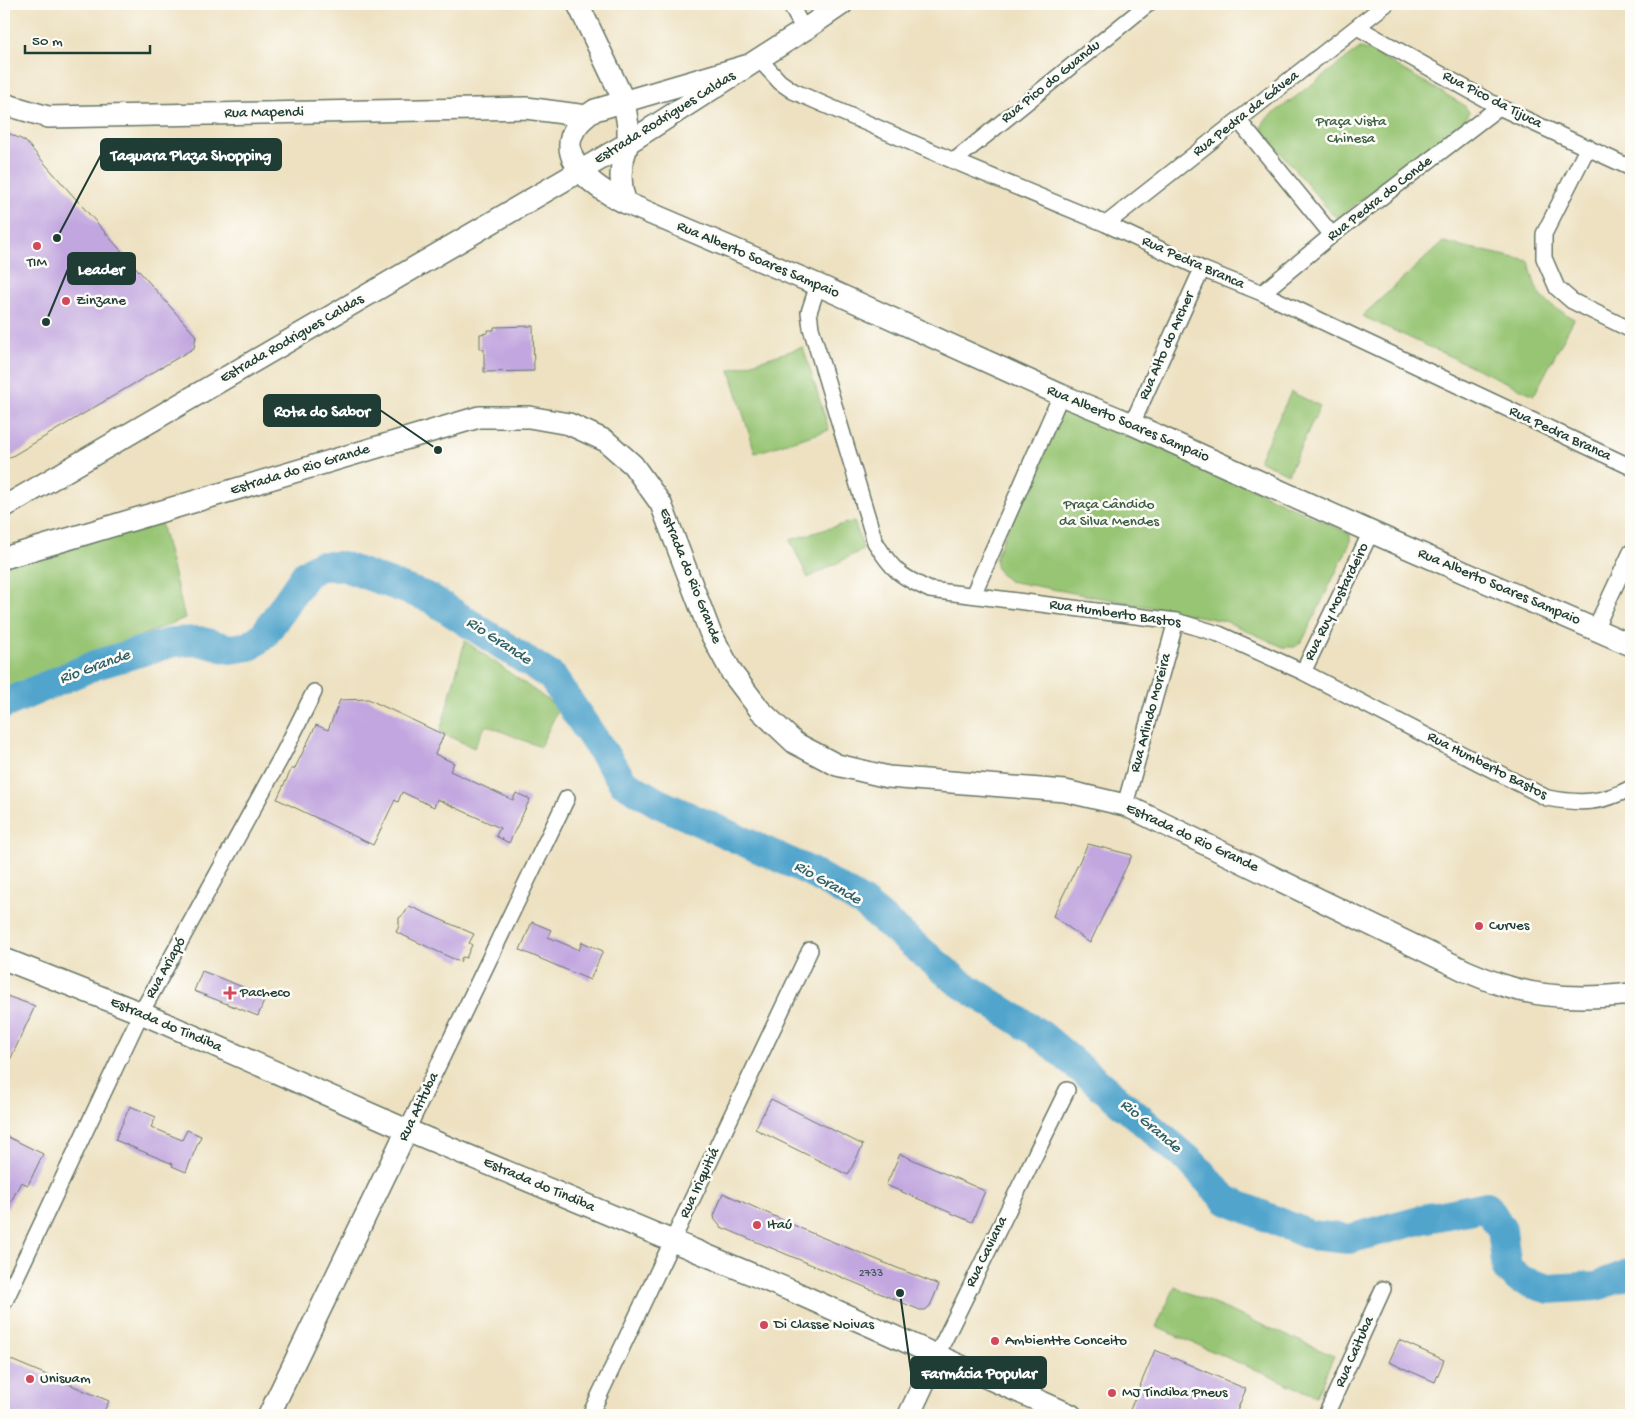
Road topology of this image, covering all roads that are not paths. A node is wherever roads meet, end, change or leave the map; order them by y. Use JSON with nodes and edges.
{"nodes":[{"id":1,"x":578,"y":4,"type":"edge"},
{"id":2,"x":790,"y":4,"type":"edge"},
{"id":3,"x":842,"y":4,"type":"edge"},
{"id":4,"x":1148,"y":4,"type":"edge"},
{"id":5,"x":1386,"y":4,"type":"edge"},
{"id":6,"x":1357,"y":27,"type":"junction"},
{"id":7,"x":804,"y":30,"type":"junction"},
{"id":8,"x":754,"y":62,"type":"junction"},
{"id":9,"x":607,"y":65,"type":"junction"},
{"id":10,"x":624,"y":101,"type":"junction"},
{"id":11,"x":4,"y":104,"type":"edge"},
{"id":12,"x":1500,"y":107,"type":"junction"},
{"id":13,"x":526,"y":108,"type":"junction"},
{"id":14,"x":594,"y":111,"type":"junction"},
{"id":15,"x":1238,"y":121,"type":"junction"},
{"id":16,"x":569,"y":141,"type":"junction"},
{"id":17,"x":628,"y":143,"type":"junction"},
{"id":18,"x":1588,"y":147,"type":"junction"},
{"id":19,"x":954,"y":161,"type":"junction"},
{"id":20,"x":1631,"y":168,"type":"edge"},
{"id":21,"x":580,"y":171,"type":"junction"},
{"id":22,"x":626,"y":203,"type":"junction"},
{"id":23,"x":1106,"y":224,"type":"junction"},
{"id":24,"x":1332,"y":235,"type":"junction"},
{"id":25,"x":1202,"y":269,"type":"junction"},
{"id":26,"x":818,"y":284,"type":"junction"},
{"id":27,"x":1262,"y":294,"type":"junction"},
{"id":28,"x":1631,"y":330,"type":"edge"},
{"id":29,"x":1060,"y":395,"type":"junction"},
{"id":30,"x":1132,"y":424,"type":"junction"},
{"id":31,"x":1631,"y":467,"type":"edge"},
{"id":32,"x":4,"y":507,"type":"edge"},
{"id":33,"x":1371,"y":532,"type":"junction"},
{"id":34,"x":1631,"y":552,"type":"edge"},
{"id":35,"x":4,"y":558,"type":"edge"},
{"id":36,"x":973,"y":595,"type":"junction"},
{"id":37,"x":1176,"y":621,"type":"junction"},
{"id":38,"x":1596,"y":629,"type":"junction"},
{"id":39,"x":1631,"y":645,"type":"edge"},
{"id":40,"x":1303,"y":672,"type":"junction"},
{"id":41,"x":314,"y":692,"type":"dead end"},
{"id":42,"x":1631,"y":788,"type":"edge"},
{"id":43,"x":567,"y":798,"type":"dead end"},
{"id":44,"x":1125,"y":805,"type":"junction"},
{"id":45,"x":810,"y":950,"type":"dead end"},
{"id":46,"x":4,"y":959,"type":"edge"},
{"id":47,"x":1631,"y":994,"type":"edge"},
{"id":48,"x":140,"y":1013,"type":"junction"},
{"id":49,"x":1067,"y":1090,"type":"dead end"},
{"id":50,"x":408,"y":1130,"type":"junction"},
{"id":51,"x":673,"y":1240,"type":"junction"},
{"id":52,"x":1383,"y":1289,"type":"dead end"},
{"id":53,"x":4,"y":1303,"type":"edge"},
{"id":54,"x":937,"y":1355,"type":"junction"},
{"id":55,"x":269,"y":1415,"type":"edge"},
{"id":56,"x":590,"y":1415,"type":"edge"},
{"id":57,"x":909,"y":1415,"type":"edge"},
{"id":58,"x":1071,"y":1415,"type":"edge"},
{"id":59,"x":1326,"y":1415,"type":"edge"}],
"edges":[{"from":1,"to":9,"type":"street"},
{"from":2,"to":7,"type":"street"},
{"from":3,"to":7,"type":"street","name":"Estrada Rodrigues Caldas"},
{"from":4,"to":19,"type":"street","name":"Rua Pico do Guandu"},
{"from":5,"to":6,"type":"street","name":"Rua Pedra da Gávea"},
{"from":6,"to":12,"type":"street","name":"Rua Pico da Tijuca"},
{"from":6,"to":15,"type":"street","name":"Rua Pedra da Gávea"},
{"from":7,"to":8,"type":"street","name":"Estrada Rodrigues Caldas"},
{"from":8,"to":10,"type":"street","name":"Estrada Rodrigues Caldas"},
{"from":8,"to":17,"type":"street","name":"Estrada Rodrigues Caldas"},
{"from":8,"to":19,"type":"street","name":"Rua Pedra Branca"},
{"from":9,"to":10,"type":"street"},
{"from":9,"to":14,"type":"street"},
{"from":10,"to":14,"type":"street","name":"Estrada Rodrigues Caldas"},
{"from":10,"to":17,"type":"street"},
{"from":11,"to":13,"type":"street","name":"Rua Mapendi"},
{"from":12,"to":18,"type":"street","name":"Rua Pico da Tijuca"},
{"from":12,"to":24,"type":"street","name":"Rua Pedra do Conde"},
{"from":13,"to":14,"type":"street","name":"Rua Mapendi"},
{"from":13,"to":16,"type":"street"},
{"from":14,"to":16,"type":"street"},
{"from":15,"to":23,"type":"street","name":"Rua Pedra da Gávea"},
{"from":15,"to":24,"type":"street"},
{"from":16,"to":21,"type":"street","name":"Estrada Rodrigues Caldas"},
{"from":17,"to":21,"type":"street","name":"Estrada Rodrigues Caldas"},
{"from":17,"to":22,"type":"street"},
{"from":18,"to":20,"type":"street","name":"Rua Pico da Tijuca"},
{"from":18,"to":28,"type":"street"},
{"from":19,"to":23,"type":"street","name":"Rua Pedra Branca"},
{"from":21,"to":22,"type":"street","name":"Rua Alberto Soares Sampaio"},
{"from":21,"to":32,"type":"street","name":"Estrada Rodrigues Caldas"},
{"from":22,"to":26,"type":"street","name":"Rua Alberto Soares Sampaio"},
{"from":23,"to":25,"type":"street","name":"Rua Pedra Branca"},
{"from":24,"to":27,"type":"street","name":"Rua Pedra do Conde"},
{"from":25,"to":27,"type":"street","name":"Rua Pedra Branca"},
{"from":25,"to":30,"type":"street","name":"Rua Alto do Archer"},
{"from":26,"to":29,"type":"street","name":"Rua Alberto Soares Sampaio"},
{"from":26,"to":36,"type":"street","name":"Rua Humberto Bastos"},
{"from":27,"to":31,"type":"street","name":"Rua Pedra Branca"},
{"from":29,"to":30,"type":"street","name":"Rua Alberto Soares Sampaio"},
{"from":29,"to":36,"type":"street"},
{"from":30,"to":33,"type":"street","name":"Rua Alberto Soares Sampaio"},
{"from":33,"to":38,"type":"street","name":"Rua Alberto Soares Sampaio"},
{"from":33,"to":40,"type":"street","name":"Rua Ruy Mostardeiro"},
{"from":34,"to":38,"type":"street"},
{"from":35,"to":44,"type":"street","name":"Estrada do Rio Grande"},
{"from":36,"to":37,"type":"street","name":"Rua Humberto Bastos"},
{"from":37,"to":40,"type":"street","name":"Rua Humberto Bastos"},
{"from":37,"to":44,"type":"street","name":"Rua Arlindo Moreira"},
{"from":38,"to":39,"type":"street","name":"Rua Alberto Soares Sampaio"},
{"from":40,"to":42,"type":"street","name":"Rua Humberto Bastos"},
{"from":41,"to":48,"type":"street","name":"Rua Ariapó"},
{"from":43,"to":50,"type":"street","name":"Rua Atituba"},
{"from":44,"to":47,"type":"street","name":"Estrada do Rio Grande"},
{"from":45,"to":51,"type":"street","name":"Rua Iriquitiá"},
{"from":46,"to":48,"type":"street","name":"Estrada do Tindiba"},
{"from":48,"to":50,"type":"street","name":"Estrada do Tindiba"},
{"from":48,"to":53,"type":"street","name":"Rua Ariapó"},
{"from":49,"to":54,"type":"street","name":"Rua Caviana"},
{"from":50,"to":51,"type":"street","name":"Estrada do Tindiba"},
{"from":50,"to":55,"type":"street","name":"Rua Atituba"},
{"from":51,"to":54,"type":"street","name":"Estrada do Tindiba"},
{"from":51,"to":56,"type":"street","name":"Rua Iriquitiá"},
{"from":52,"to":59,"type":"street","name":"Rua Caituba"},
{"from":54,"to":57,"type":"street","name":"Rua Caviana"},
{"from":54,"to":58,"type":"street","name":"Estrada do Tindiba"}]}
